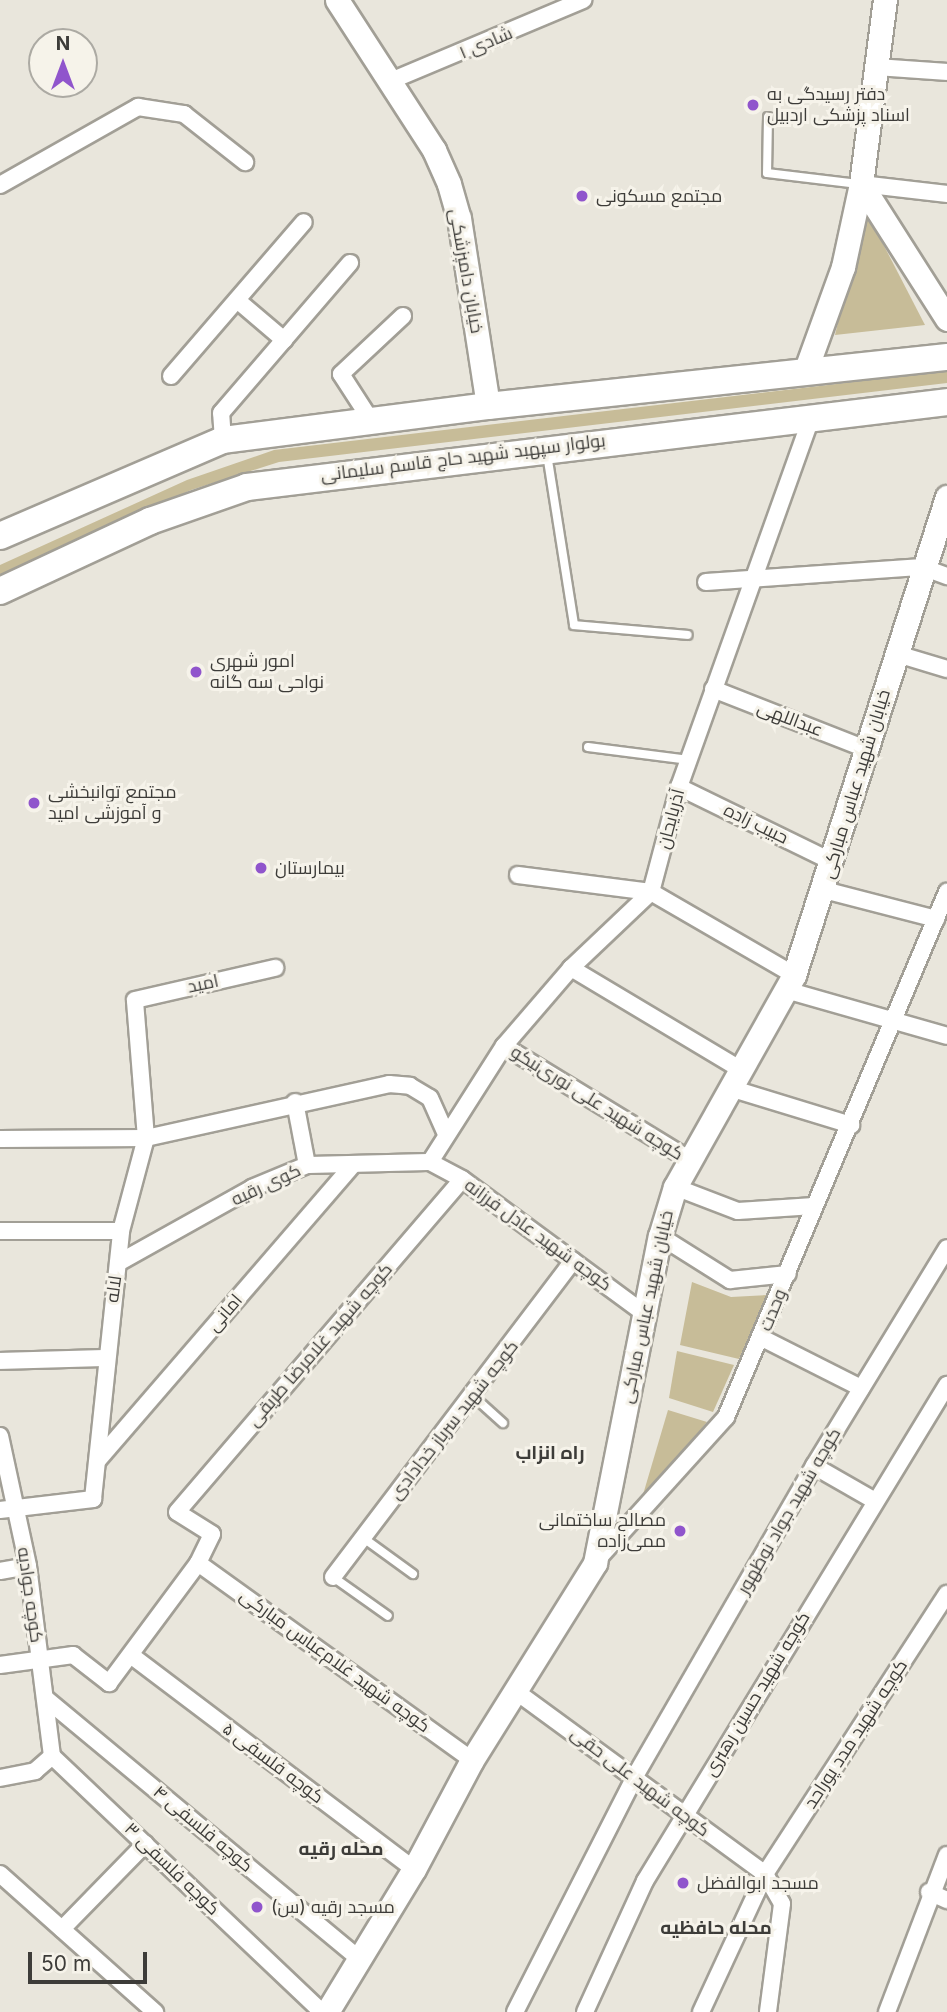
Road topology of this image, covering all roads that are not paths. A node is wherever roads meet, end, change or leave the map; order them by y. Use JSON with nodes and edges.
{"nodes":[{"id":1,"x":583,"y":0,"type":"edge"},
{"id":2,"x":885,"y":0,"type":"edge"},
{"id":3,"x":341,"y":1,"type":"edge"},
{"id":4,"x":877,"y":67,"type":"junction"},
{"id":5,"x":947,"y":72,"type":"edge"},
{"id":6,"x":388,"y":82,"type":"junction"},
{"id":7,"x":768,"y":117,"type":"dead end"},
{"id":8,"x":245,"y":162,"type":"dead end"},
{"id":9,"x":861,"y":184,"type":"junction"},
{"id":10,"x":0,"y":185,"type":"edge"},
{"id":11,"x":947,"y":194,"type":"edge"},
{"id":12,"x":304,"y":222,"type":"dead end"},
{"id":13,"x":349,"y":263,"type":"dead end"},
{"id":14,"x":237,"y":300,"type":"junction"},
{"id":15,"x":403,"y":316,"type":"dead end"},
{"id":16,"x":947,"y":319,"type":"edge"},
{"id":17,"x":284,"y":340,"type":"junction"},
{"id":18,"x":947,"y":357,"type":"edge"},
{"id":19,"x":805,"y":372,"type":"junction"},
{"id":20,"x":171,"y":376,"type":"dead end"},
{"id":21,"x":947,"y":402,"type":"edge"},
{"id":22,"x":488,"y":406,"type":"junction"},
{"id":23,"x":812,"y":415,"type":"junction"},
{"id":24,"x":372,"y":422,"type":"junction"},
{"id":25,"x":223,"y":440,"type":"junction"},
{"id":26,"x":547,"y":448,"type":"junction"},
{"id":27,"x":947,"y":497,"type":"edge"},
{"id":28,"x":0,"y":536,"type":"edge"},
{"id":29,"x":922,"y":567,"type":"junction"},
{"id":30,"x":756,"y":576,"type":"junction"},
{"id":31,"x":947,"y":576,"type":"edge"},
{"id":32,"x":706,"y":582,"type":"dead end"},
{"id":33,"x":0,"y":591,"type":"edge"},
{"id":34,"x":688,"y":635,"type":"dead end"},
{"id":35,"x":897,"y":654,"type":"junction"},
{"id":36,"x":947,"y":669,"type":"edge"},
{"id":37,"x":713,"y":689,"type":"junction"},
{"id":38,"x":588,"y":747,"type":"dead end"},
{"id":39,"x":866,"y":748,"type":"junction"},
{"id":40,"x":689,"y":760,"type":"junction"},
{"id":41,"x":679,"y":787,"type":"junction"},
{"id":42,"x":833,"y":862,"type":"junction"},
{"id":43,"x":518,"y":875,"type":"dead end"},
{"id":44,"x":824,"y":890,"type":"junction"},
{"id":45,"x":651,"y":892,"type":"junction"},
{"id":46,"x":947,"y":892,"type":"edge"},
{"id":47,"x":936,"y":919,"type":"junction"},
{"id":48,"x":275,"y":968,"type":"dead end"},
{"id":49,"x":572,"y":968,"type":"junction"},
{"id":50,"x":790,"y":983,"type":"junction"},
{"id":51,"x":135,"y":1004,"type":"joint"},
{"id":52,"x":896,"y":1022,"type":"junction"},
{"id":53,"x":947,"y":1036,"type":"edge"},
{"id":54,"x":504,"y":1046,"type":"junction"},
{"id":55,"x":735,"y":1078,"type":"junction"},
{"id":56,"x":295,"y":1102,"type":"junction"},
{"id":57,"x":851,"y":1125,"type":"junction"},
{"id":58,"x":446,"y":1134,"type":"junction"},
{"id":59,"x":146,"y":1138,"type":"junction"},
{"id":60,"x":0,"y":1139,"type":"edge"},
{"id":61,"x":690,"y":1160,"type":"junction"},
{"id":62,"x":430,"y":1162,"type":"junction"},
{"id":63,"x":307,"y":1165,"type":"junction"},
{"id":64,"x":351,"y":1167,"type":"junction"},
{"id":65,"x":462,"y":1179,"type":"junction"},
{"id":66,"x":674,"y":1187,"type":"junction"},
{"id":67,"x":814,"y":1206,"type":"junction"},
{"id":68,"x":0,"y":1231,"type":"edge"},
{"id":69,"x":121,"y":1231,"type":"junction"},
{"id":70,"x":660,"y":1236,"type":"junction"},
{"id":71,"x":947,"y":1248,"type":"edge"},
{"id":72,"x":573,"y":1261,"type":"junction"},
{"id":73,"x":118,"y":1264,"type":"junction"},
{"id":74,"x":788,"y":1274,"type":"junction"},
{"id":75,"x":644,"y":1313,"type":"junction"},
{"id":76,"x":762,"y":1338,"type":"junction"},
{"id":77,"x":105,"y":1358,"type":"junction"},
{"id":78,"x":0,"y":1361,"type":"edge"},
{"id":79,"x":947,"y":1385,"type":"edge"},
{"id":80,"x":861,"y":1388,"type":"junction"},
{"id":81,"x":474,"y":1397,"type":"junction"},
{"id":82,"x":503,"y":1423,"type":"dead end"},
{"id":83,"x":1,"y":1446,"type":"edge"},
{"id":84,"x":99,"y":1459,"type":"junction"},
{"id":85,"x":814,"y":1466,"type":"junction"},
{"id":86,"x":875,"y":1501,"type":"junction"},
{"id":87,"x":8,"y":1509,"type":"edge"},
{"id":88,"x":362,"y":1537,"type":"junction"},
{"id":89,"x":198,"y":1563,"type":"junction"},
{"id":90,"x":595,"y":1563,"type":"junction"},
{"id":91,"x":28,"y":1566,"type":"junction"},
{"id":92,"x":0,"y":1571,"type":"edge"},
{"id":93,"x":413,"y":1574,"type":"dead end"},
{"id":94,"x":333,"y":1577,"type":"joint"},
{"id":95,"x":947,"y":1594,"type":"edge"},
{"id":96,"x":388,"y":1616,"type":"dead end"},
{"id":97,"x":132,"y":1656,"type":"junction"},
{"id":98,"x":40,"y":1660,"type":"junction"},
{"id":99,"x":0,"y":1665,"type":"edge"},
{"id":100,"x":514,"y":1690,"type":"junction"},
{"id":101,"x":45,"y":1698,"type":"junction"},
{"id":102,"x":52,"y":1756,"type":"junction"},
{"id":103,"x":472,"y":1760,"type":"junction"},
{"id":104,"x":635,"y":1776,"type":"junction"},
{"id":105,"x":0,"y":1778,"type":"edge"},
{"id":106,"x":683,"y":1816,"type":"junction"},
{"id":107,"x":145,"y":1844,"type":"junction"},
{"id":108,"x":947,"y":1855,"type":"edge"},
{"id":109,"x":414,"y":1869,"type":"junction"},
{"id":110,"x":0,"y":1874,"type":"edge"},
{"id":111,"x":765,"y":1874,"type":"junction"},
{"id":112,"x":929,"y":1892,"type":"junction"},
{"id":113,"x":947,"y":1900,"type":"edge"},
{"id":114,"x":62,"y":1929,"type":"junction"},
{"id":115,"x":361,"y":1960,"type":"junction"},
{"id":116,"x":890,"y":2011,"type":"edge"},
{"id":117,"x":155,"y":2012,"type":"edge"},
{"id":118,"x":324,"y":2012,"type":"edge"},
{"id":119,"x":515,"y":2012,"type":"edge"},
{"id":120,"x":585,"y":2012,"type":"edge"},
{"id":121,"x":701,"y":2012,"type":"edge"},
{"id":122,"x":768,"y":2012,"type":"edge"}],
"edges":[{"from":1,"to":6,"type":"street","name":"شادی ۱"},
{"from":2,"to":4,"type":"street"},
{"from":3,"to":6,"type":"street","name":"خیابان دامپزشکی"},
{"from":4,"to":5,"type":"street"},
{"from":4,"to":9,"type":"street"},
{"from":6,"to":22,"type":"street","name":"خیابان دامپزشکی"},
{"from":7,"to":9,"type":"lane"},
{"from":8,"to":10,"type":"street"},
{"from":9,"to":11,"type":"street"},
{"from":9,"to":16,"type":"street"},
{"from":9,"to":19,"type":"street"},
{"from":12,"to":14,"type":"street"},
{"from":13,"to":17,"type":"street"},
{"from":14,"to":17,"type":"street"},
{"from":14,"to":20,"type":"street"},
{"from":15,"to":24,"type":"street"},
{"from":17,"to":25,"type":"street"},
{"from":18,"to":19,"type":"main road"},
{"from":19,"to":22,"type":"main road"},
{"from":21,"to":23,"type":"main road","name":"بولوار سپهبد شهید حاج قاسم سلیمانی"},
{"from":22,"to":24,"type":"main road"},
{"from":23,"to":26,"type":"main road","name":"بولوار سپهبد شهید حاج قاسم سلیمانی"},
{"from":23,"to":30,"type":"street","name":"آذربایجان"},
{"from":24,"to":25,"type":"main road"},
{"from":25,"to":28,"type":"main road"},
{"from":26,"to":33,"type":"main road","name":"بولوار سپهبد شهید حاج قاسم سلیمانی"},
{"from":26,"to":34,"type":"lane"},
{"from":27,"to":29,"type":"street","name":"خیابان شهید عباس مبارکی"},
{"from":29,"to":30,"type":"street"},
{"from":29,"to":31,"type":"street"},
{"from":29,"to":35,"type":"street","name":"خیابان شهید عباس مبارکی"},
{"from":30,"to":32,"type":"street"},
{"from":30,"to":37,"type":"street","name":"آذربایجان"},
{"from":35,"to":36,"type":"street"},
{"from":35,"to":39,"type":"street","name":"خیابان شهید عباس مبارکی"},
{"from":37,"to":39,"type":"street","name":"عبداللهی"},
{"from":37,"to":40,"type":"street","name":"آذربایجان"},
{"from":38,"to":40,"type":"lane"},
{"from":39,"to":42,"type":"street","name":"خیابان شهید عباس مبارکی"},
{"from":40,"to":41,"type":"street","name":"آذربایجان"},
{"from":41,"to":42,"type":"street","name":"حبیب زاده"},
{"from":41,"to":45,"type":"street","name":"آذربایجان"},
{"from":42,"to":44,"type":"street","name":"خیابان شهید عباس مبارکی"},
{"from":43,"to":45,"type":"street"},
{"from":44,"to":47,"type":"street"},
{"from":44,"to":50,"type":"street","name":"خیابان شهید عباس مبارکی"},
{"from":45,"to":49,"type":"street"},
{"from":45,"to":50,"type":"street"},
{"from":46,"to":47,"type":"street","name":"وحدت"},
{"from":47,"to":52,"type":"street","name":"وحدت"},
{"from":48,"to":51,"type":"street","name":"امید"},
{"from":49,"to":54,"type":"street"},
{"from":49,"to":55,"type":"street"},
{"from":50,"to":52,"type":"street"},
{"from":50,"to":55,"type":"street","name":"خیابان شهید عباس مبارکی"},
{"from":51,"to":59,"type":"street","name":"لاله"},
{"from":52,"to":53,"type":"street"},
{"from":52,"to":57,"type":"street","name":"وحدت"},
{"from":54,"to":58,"type":"street"},
{"from":54,"to":61,"type":"street","name":"کوچه شهید علی نوری‌نیکو"},
{"from":55,"to":57,"type":"street"},
{"from":55,"to":61,"type":"street","name":"خیابان شهید عباس مبارکی"},
{"from":56,"to":58,"type":"street"},
{"from":56,"to":59,"type":"street"},
{"from":56,"to":63,"type":"street"},
{"from":57,"to":67,"type":"street","name":"وحدت"},
{"from":58,"to":62,"type":"street"},
{"from":59,"to":60,"type":"street"},
{"from":59,"to":69,"type":"street","name":"لاله"},
{"from":61,"to":66,"type":"street","name":"خیابان شهید عباس مبارکی"},
{"from":62,"to":64,"type":"street","name":"کوی رقیه"},
{"from":62,"to":65,"type":"street","name":"کوچه شهید عادل فرزانه"},
{"from":63,"to":64,"type":"street","name":"کوی رقیه"},
{"from":63,"to":73,"type":"street","name":"کوی رقیه"},
{"from":64,"to":84,"type":"street","name":"امانی"},
{"from":65,"to":72,"type":"street","name":"کوچه شهید عادل فرزانه"},
{"from":65,"to":89,"type":"street","name":"کوچه شهید غلامرضا طریقی"},
{"from":66,"to":67,"type":"street"},
{"from":66,"to":70,"type":"street","name":"خیابان شهید عباس مبارکی"},
{"from":67,"to":74,"type":"street","name":"وحدت"},
{"from":68,"to":69,"type":"street"},
{"from":69,"to":73,"type":"street","name":"لاله"},
{"from":70,"to":74,"type":"street"},
{"from":70,"to":75,"type":"street","name":"خیابان شهید عباس مبارکی"},
{"from":71,"to":80,"type":"street","name":"کوچه شهید جواد نوظهور"},
{"from":72,"to":75,"type":"street","name":"کوچه شهید عادل فرزانه"},
{"from":72,"to":81,"type":"street","name":"کوچه شهید سرباز خدادادی"},
{"from":73,"to":77,"type":"street","name":"لاله"},
{"from":74,"to":76,"type":"street","name":"وحدت"},
{"from":75,"to":90,"type":"street","name":"خیابان شهید عباس مبارکی"},
{"from":76,"to":80,"type":"street"},
{"from":76,"to":90,"type":"street","name":"وحدت"},
{"from":77,"to":78,"type":"street"},
{"from":77,"to":84,"type":"street","name":"لاله"},
{"from":79,"to":86,"type":"street","name":"کوچه شهید حسین رهبری"},
{"from":80,"to":85,"type":"street","name":"کوچه شهید جواد نوظهور"},
{"from":81,"to":82,"type":"lane"},
{"from":81,"to":88,"type":"street","name":"کوچه شهید سرباز خدادادی"},
{"from":83,"to":87,"type":"street","name":"کوچه جوادیه"},
{"from":84,"to":87,"type":"street","name":"لاله"},
{"from":85,"to":86,"type":"street"},
{"from":85,"to":104,"type":"street","name":"کوچه شهید جواد نوظهور"},
{"from":86,"to":106,"type":"street","name":"کوچه شهید حسین رهبری"},
{"from":87,"to":91,"type":"street","name":"کوچه جوادیه"},
{"from":88,"to":93,"type":"lane"},
{"from":88,"to":94,"type":"street","name":"کوچه شهید سرباز خدادادی"},
{"from":89,"to":97,"type":"street"},
{"from":89,"to":103,"type":"street","name":"کوچه شهید غلام‌عباس مبارکی"},
{"from":90,"to":100,"type":"street","name":"خیابان شهید عباس مبارکی"},
{"from":91,"to":92,"type":"street"},
{"from":91,"to":98,"type":"street","name":"کوچه جوادیه"},
{"from":94,"to":96,"type":"lane"},
{"from":95,"to":111,"type":"street","name":"کوچه شهید مدد پوراحد"},
{"from":97,"to":98,"type":"street"},
{"from":97,"to":109,"type":"street","name":"کوچه فلسفی ۵"},
{"from":98,"to":99,"type":"street"},
{"from":98,"to":101,"type":"street","name":"کوچه جوادیه"},
{"from":100,"to":103,"type":"street","name":"خیابان شهید عباس مبارکی"},
{"from":100,"to":104,"type":"street","name":"کوچه شهید علی حقی"},
{"from":101,"to":102,"type":"street","name":"کوچه جوادیه"},
{"from":101,"to":115,"type":"street","name":"کوچه فلسفی ۴"},
{"from":102,"to":105,"type":"street"},
{"from":102,"to":107,"type":"street","name":"کوچه فلسفی ۳"},
{"from":103,"to":109,"type":"street","name":"خیابان شهید عباس مبارکی"},
{"from":104,"to":106,"type":"street","name":"کوچه شهید علی حقی"},
{"from":104,"to":119,"type":"street","name":"کوچه شهید جواد نوظهور"},
{"from":106,"to":111,"type":"street","name":"کوچه شهید علی حقی"},
{"from":106,"to":120,"type":"street","name":"کوچه شهید حسین رهبری"},
{"from":107,"to":114,"type":"street"},
{"from":107,"to":118,"type":"street","name":"کوچه فلسفی ۳"},
{"from":108,"to":112,"type":"street"},
{"from":109,"to":115,"type":"street","name":"خیابان شهید عباس مبارکی"},
{"from":110,"to":114,"type":"street"},
{"from":111,"to":121,"type":"street","name":"کوچه شهید مدد پوراحد"},
{"from":111,"to":122,"type":"street"},
{"from":112,"to":113,"type":"street"},
{"from":112,"to":116,"type":"street"},
{"from":114,"to":117,"type":"street"},
{"from":115,"to":118,"type":"street","name":"خیابان شهید عباس مبارکی"}]}
